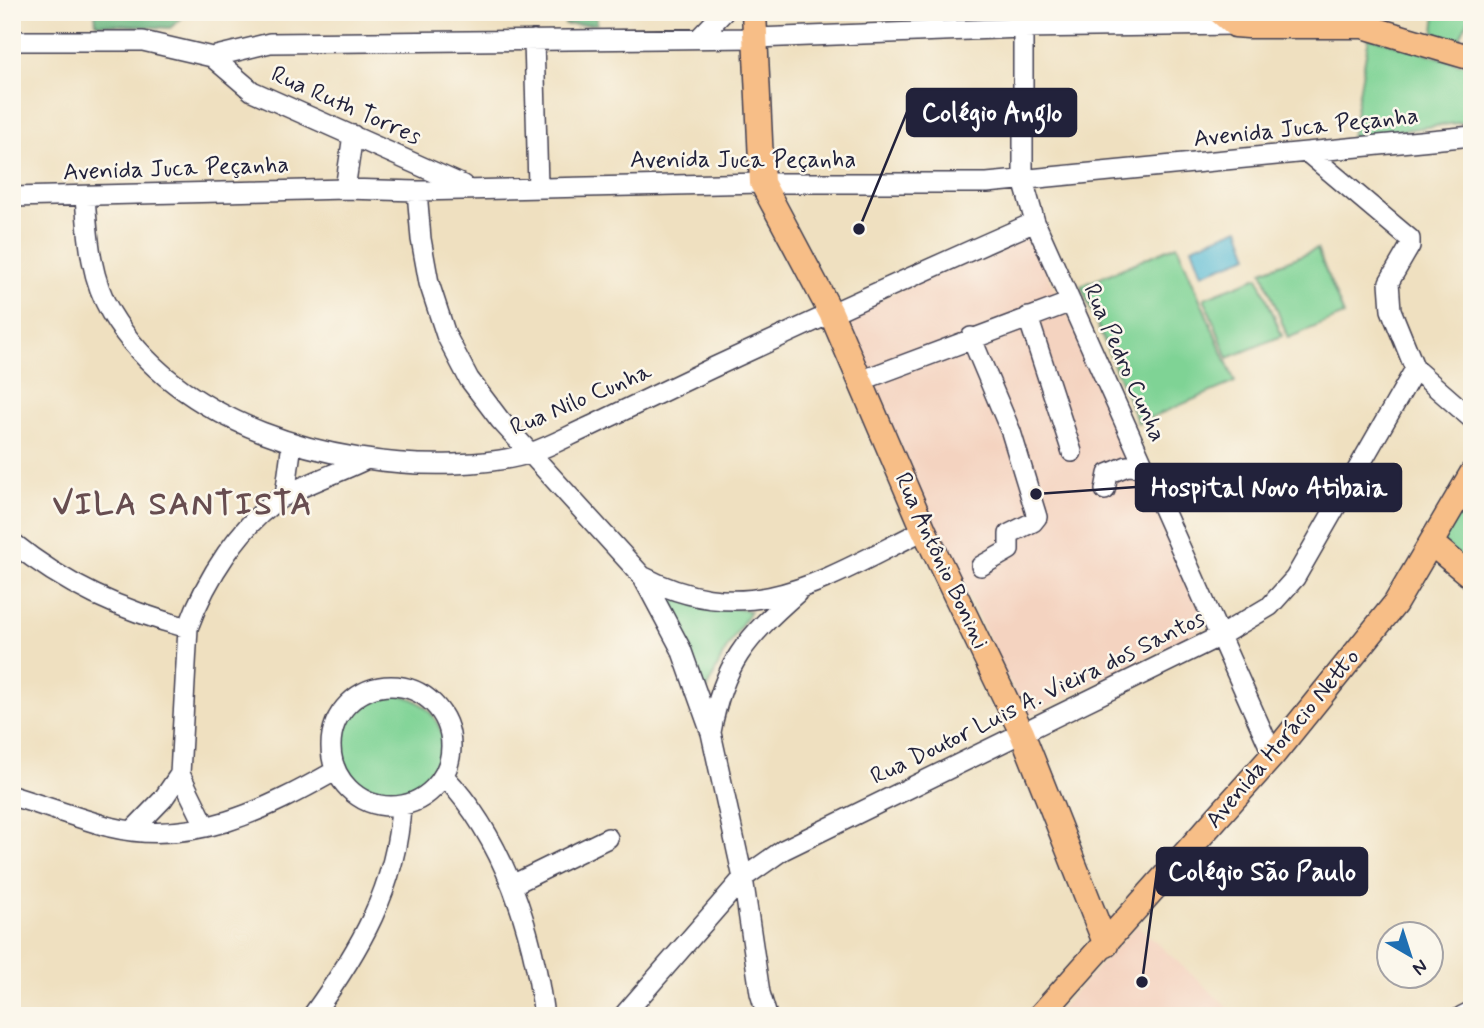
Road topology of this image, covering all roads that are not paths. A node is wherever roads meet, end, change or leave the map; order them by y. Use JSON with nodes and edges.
{"nodes":[{"id":1,"x":724,"y":12,"type":"edge"},
{"id":2,"x":754,"y":12,"type":"edge"},
{"id":3,"x":1227,"y":19,"type":"edge"},
{"id":4,"x":1023,"y":28,"type":"junction"},
{"id":5,"x":699,"y":38,"type":"junction"},
{"id":6,"x":756,"y":38,"type":"junction"},
{"id":7,"x":534,"y":40,"type":"junction"},
{"id":8,"x":12,"y":41,"type":"edge"},
{"id":9,"x":212,"y":57,"type":"junction"},
{"id":10,"x":1472,"y":58,"type":"edge"},
{"id":11,"x":352,"y":135,"type":"junction"},
{"id":12,"x":1472,"y":136,"type":"edge"},
{"id":13,"x":1308,"y":153,"type":"junction"},
{"id":14,"x":1023,"y":180,"type":"junction"},
{"id":15,"x":762,"y":183,"type":"junction"},
{"id":16,"x":538,"y":186,"type":"junction"},
{"id":17,"x":467,"y":187,"type":"junction"},
{"id":18,"x":345,"y":189,"type":"junction"},
{"id":19,"x":417,"y":191,"type":"junction"},
{"id":20,"x":12,"y":197,"type":"edge"},
{"id":21,"x":85,"y":197,"type":"junction"},
{"id":22,"x":1035,"y":222,"type":"junction"},
{"id":23,"x":1071,"y":302,"type":"junction"},
{"id":24,"x":831,"y":313,"type":"junction"},
{"id":25,"x":1028,"y":317,"type":"junction"},
{"id":26,"x":971,"y":337,"type":"junction"},
{"id":27,"x":1415,"y":369,"type":"junction"},
{"id":28,"x":860,"y":381,"type":"junction"},
{"id":29,"x":1472,"y":419,"type":"edge"},
{"id":30,"x":292,"y":443,"type":"junction"},
{"id":31,"x":1072,"y":452,"type":"dead end"},
{"id":32,"x":532,"y":453,"type":"junction"},
{"id":33,"x":365,"y":460,"type":"junction"},
{"id":34,"x":1143,"y":467,"type":"junction"},
{"id":35,"x":1472,"y":473,"type":"edge"},
{"id":36,"x":1105,"y":489,"type":"dead end"},
{"id":37,"x":285,"y":496,"type":"junction"},
{"id":38,"x":924,"y":530,"type":"junction"},
{"id":39,"x":12,"y":542,"type":"edge"},
{"id":40,"x":1432,"y":544,"type":"junction"},
{"id":41,"x":981,"y":566,"type":"dead end"},
{"id":42,"x":642,"y":576,"type":"junction"},
{"id":43,"x":1472,"y":577,"type":"edge"},
{"id":44,"x":798,"y":591,"type":"junction"},
{"id":45,"x":747,"y":601,"type":"junction"},
{"id":46,"x":764,"y":622,"type":"junction"},
{"id":47,"x":188,"y":628,"type":"junction"},
{"id":48,"x":1218,"y":637,"type":"junction"},
{"id":49,"x":711,"y":733,"type":"junction"},
{"id":50,"x":1022,"y":733,"type":"junction"},
{"id":51,"x":1273,"y":755,"type":"junction"},
{"id":52,"x":335,"y":771,"type":"junction"},
{"id":53,"x":180,"y":774,"type":"junction"},
{"id":54,"x":444,"y":776,"type":"junction"},
{"id":55,"x":12,"y":796,"type":"edge"},
{"id":56,"x":401,"y":806,"type":"junction"},
{"id":57,"x":206,"y":827,"type":"junction"},
{"id":58,"x":132,"y":831,"type":"junction"},
{"id":59,"x":608,"y":838,"type":"dead end"},
{"id":60,"x":743,"y":878,"type":"junction"},
{"id":61,"x":512,"y":885,"type":"junction"},
{"id":62,"x":1106,"y":945,"type":"junction"},
{"id":63,"x":1472,"y":1011,"type":"edge"},
{"id":64,"x":312,"y":1016,"type":"edge"},
{"id":65,"x":544,"y":1016,"type":"edge"},
{"id":66,"x":623,"y":1016,"type":"edge"},
{"id":67,"x":766,"y":1016,"type":"edge"},
{"id":68,"x":1040,"y":1016,"type":"edge"},
{"id":69,"x":1462,"y":1016,"type":"edge"}],
"edges":[{"from":1,"to":5,"type":"street"},
{"from":2,"to":6,"type":"main road"},
{"from":3,"to":4,"type":"street"},
{"from":3,"to":10,"type":"main road"},
{"from":4,"to":6,"type":"street"},
{"from":4,"to":14,"type":"street","name":"Rua Pedro Cunha"},
{"from":5,"to":6,"type":"street"},
{"from":5,"to":7,"type":"street"},
{"from":6,"to":15,"type":"main road"},
{"from":7,"to":9,"type":"street"},
{"from":7,"to":16,"type":"street"},
{"from":8,"to":9,"type":"street"},
{"from":9,"to":11,"type":"street","name":"Rua Ruth Torres"},
{"from":11,"to":17,"type":"street","name":"Rua Ruth Torres"},
{"from":11,"to":18,"type":"street"},
{"from":12,"to":13,"type":"street","name":"Avenida Juca Peçanha"},
{"from":13,"to":14,"type":"street","name":"Avenida Juca Peçanha"},
{"from":13,"to":27,"type":"street"},
{"from":14,"to":15,"type":"street","name":"Avenida Juca Peçanha"},
{"from":14,"to":22,"type":"street","name":"Rua Pedro Cunha"},
{"from":15,"to":16,"type":"street","name":"Avenida Juca Peçanha"},
{"from":15,"to":24,"type":"main road","name":"Rua Antônio Bonini"},
{"from":16,"to":17,"type":"street","name":"Avenida Juca Peçanha"},
{"from":17,"to":19,"type":"street","name":"Avenida Juca Peçanha"},
{"from":18,"to":19,"type":"street","name":"Avenida Juca Peçanha"},
{"from":18,"to":21,"type":"street","name":"Avenida Juca Peçanha"},
{"from":19,"to":32,"type":"street"},
{"from":20,"to":21,"type":"street","name":"Avenida Juca Peçanha"},
{"from":21,"to":30,"type":"street","name":"Rua Nilo Cunha"},
{"from":22,"to":23,"type":"street","name":"Rua Pedro Cunha"},
{"from":22,"to":24,"type":"street","name":"Rua Nilo Cunha"},
{"from":23,"to":25,"type":"street"},
{"from":23,"to":34,"type":"street","name":"Rua Pedro Cunha"},
{"from":24,"to":28,"type":"main road","name":"Rua Antônio Bonini"},
{"from":24,"to":32,"type":"street","name":"Rua Nilo Cunha"},
{"from":25,"to":26,"type":"street"},
{"from":25,"to":31,"type":"street"},
{"from":26,"to":28,"type":"street"},
{"from":26,"to":41,"type":"street"},
{"from":27,"to":29,"type":"street"},
{"from":27,"to":48,"type":"street","name":"Rua Doutor Luis A. Vieira dos Santos"},
{"from":28,"to":38,"type":"main road","name":"Rua Antônio Bonini"},
{"from":30,"to":33,"type":"street","name":"Rua Nilo Cunha"},
{"from":30,"to":37,"type":"street"},
{"from":32,"to":33,"type":"street","name":"Rua Nilo Cunha"},
{"from":32,"to":42,"type":"street"},
{"from":33,"to":37,"type":"street"},
{"from":34,"to":36,"type":"street"},
{"from":34,"to":48,"type":"street","name":"Rua Pedro Cunha"},
{"from":35,"to":40,"type":"main road","name":"Avenida Horácio Netto"},
{"from":37,"to":47,"type":"street"},
{"from":38,"to":44,"type":"street"},
{"from":38,"to":50,"type":"main road","name":"Rua Antônio Bonini"},
{"from":39,"to":47,"type":"street"},
{"from":40,"to":43,"type":"main road"},
{"from":40,"to":51,"type":"main road","name":"Avenida Horácio Netto"},
{"from":42,"to":45,"type":"street"},
{"from":42,"to":49,"type":"street"},
{"from":44,"to":45,"type":"street"},
{"from":44,"to":46,"type":"street"},
{"from":45,"to":46,"type":"street"},
{"from":46,"to":49,"type":"street"},
{"from":47,"to":53,"type":"street"},
{"from":48,"to":50,"type":"street","name":"Rua Doutor Luis A. Vieira dos Santos"},
{"from":48,"to":51,"type":"street","name":"Rua Pedro Cunha"},
{"from":49,"to":60,"type":"street"},
{"from":50,"to":60,"type":"street","name":"Rua Doutor Luis A. Vieira dos Santos"},
{"from":50,"to":62,"type":"main road","name":"Rua Antônio Bonini"},
{"from":51,"to":62,"type":"main road","name":"Avenida Horácio Netto"},
{"from":52,"to":54,"type":"street"},
{"from":52,"to":56,"type":"street"},
{"from":52,"to":57,"type":"street"},
{"from":53,"to":57,"type":"street"},
{"from":53,"to":58,"type":"street"},
{"from":54,"to":56,"type":"street"},
{"from":54,"to":61,"type":"street"},
{"from":55,"to":58,"type":"street"},
{"from":56,"to":64,"type":"street"},
{"from":57,"to":58,"type":"street"},
{"from":59,"to":61,"type":"street"},
{"from":60,"to":66,"type":"street","name":"Rua Doutor Luis A. Vieira dos Santos"},
{"from":60,"to":67,"type":"street"},
{"from":61,"to":65,"type":"street"},
{"from":62,"to":68,"type":"main road","name":"Avenida Horácio Netto"},
{"from":63,"to":69,"type":"street"}]}
